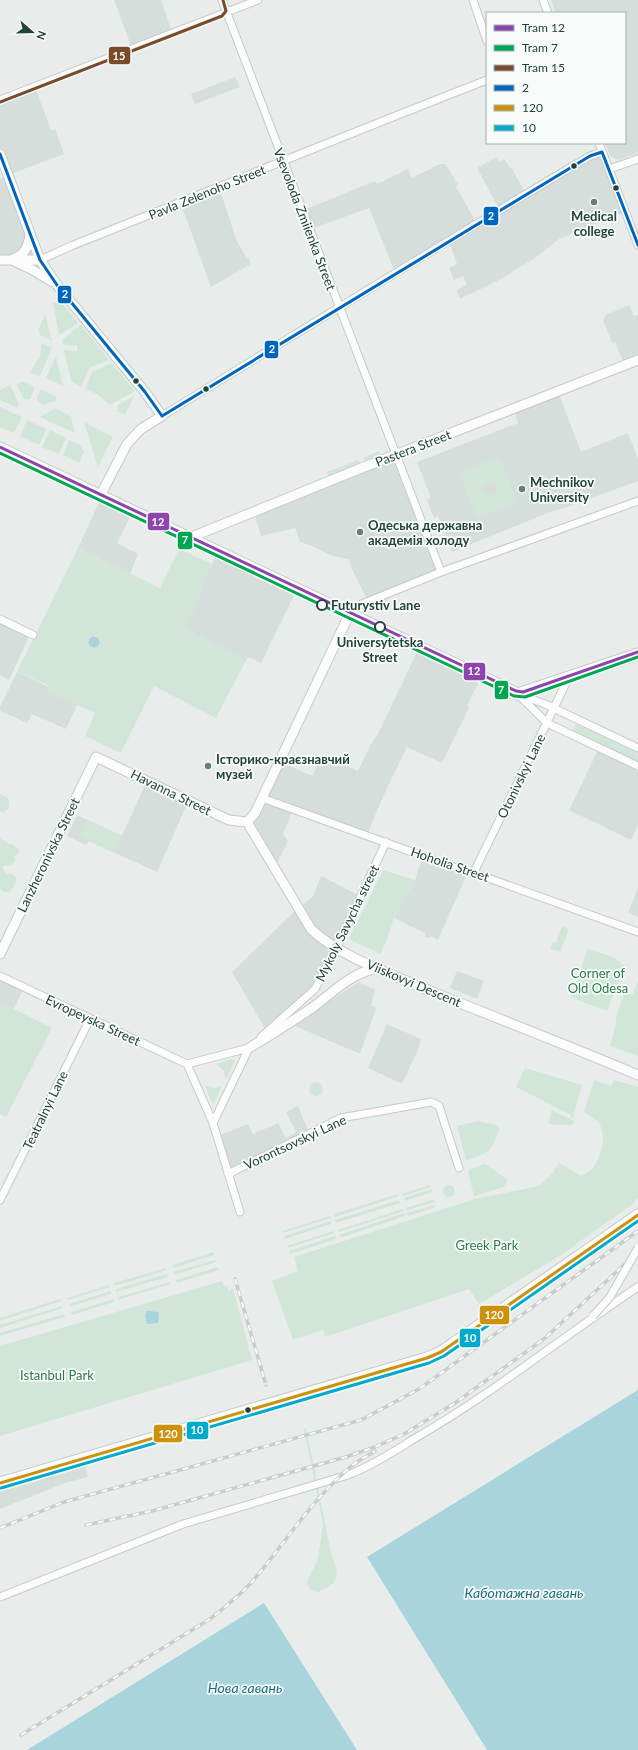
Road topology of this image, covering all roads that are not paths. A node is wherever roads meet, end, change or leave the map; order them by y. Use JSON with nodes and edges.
{"nodes":[{"id":1,"x":222,"y":0,"type":"edge"},
{"id":2,"x":258,"y":0,"type":"edge"},
{"id":3,"x":473,"y":0,"type":"edge"},
{"id":4,"x":543,"y":0,"type":"edge"},
{"id":5,"x":548,"y":12,"type":"edge"},
{"id":6,"x":226,"y":13,"type":"junction"},
{"id":7,"x":486,"y":38,"type":"edge"},
{"id":8,"x":486,"y":80,"type":"edge"},
{"id":9,"x":0,"y":100,"type":"edge"},
{"id":10,"x":598,"y":144,"type":"edge"},
{"id":11,"x":602,"y":152,"type":"junction"},
{"id":12,"x":0,"y":154,"type":"edge"},
{"id":13,"x":638,"y":159,"type":"edge"},
{"id":14,"x":284,"y":162,"type":"junction"},
{"id":15,"x":609,"y":169,"type":"junction"},
{"id":16,"x":30,"y":235,"type":"junction"},
{"id":17,"x":638,"y":245,"type":"edge"},
{"id":18,"x":0,"y":260,"type":"edge"},
{"id":19,"x":12,"y":260,"type":"junction"},
{"id":20,"x":40,"y":260,"type":"junction"},
{"id":21,"x":57,"y":285,"type":"junction"},
{"id":22,"x":339,"y":307,"type":"junction"},
{"id":23,"x":638,"y":360,"type":"edge"},
{"id":24,"x":162,"y":416,"type":"junction"},
{"id":25,"x":0,"y":448,"type":"edge"},
{"id":26,"x":396,"y":455,"type":"junction"},
{"id":27,"x":100,"y":496,"type":"junction"},
{"id":28,"x":638,"y":501,"type":"edge"},
{"id":29,"x":189,"y":538,"type":"junction"},
{"id":30,"x":441,"y":572,"type":"junction"},
{"id":31,"x":348,"y":616,"type":"junction"},
{"id":32,"x":0,"y":619,"type":"edge"},
{"id":33,"x":33,"y":634,"type":"dead end"},
{"id":34,"x":638,"y":654,"type":"edge"},
{"id":35,"x":569,"y":678,"type":"junction"},
{"id":36,"x":518,"y":694,"type":"junction"},
{"id":37,"x":554,"y":708,"type":"junction"},
{"id":38,"x":547,"y":723,"type":"junction"},
{"id":39,"x":638,"y":748,"type":"edge"},
{"id":40,"x":96,"y":757,"type":"joint"},
{"id":41,"x":638,"y":766,"type":"edge"},
{"id":42,"x":262,"y":798,"type":"junction"},
{"id":43,"x":247,"y":822,"type":"junction"},
{"id":44,"x":386,"y":842,"type":"junction"},
{"id":45,"x":473,"y":874,"type":"junction"},
{"id":46,"x":638,"y":932,"type":"edge"},
{"id":47,"x":0,"y":954,"type":"edge"},
{"id":48,"x":377,"y":968,"type":"junction"},
{"id":49,"x":0,"y":976,"type":"edge"},
{"id":50,"x":90,"y":1019,"type":"junction"},
{"id":51,"x":249,"y":1048,"type":"junction"},
{"id":52,"x":187,"y":1064,"type":"junction"},
{"id":53,"x":638,"y":1075,"type":"edge"},
{"id":54,"x":213,"y":1124,"type":"junction"},
{"id":55,"x":459,"y":1168,"type":"dead end"},
{"id":56,"x":228,"y":1174,"type":"junction"},
{"id":57,"x":0,"y":1200,"type":"edge"},
{"id":58,"x":240,"y":1212,"type":"dead end"},
{"id":59,"x":638,"y":1215,"type":"edge"},
{"id":60,"x":638,"y":1248,"type":"edge"},
{"id":61,"x":638,"y":1287,"type":"edge"},
{"id":62,"x":594,"y":1316,"type":"junction"},
{"id":63,"x":0,"y":1483,"type":"edge"},
{"id":64,"x":0,"y":1597,"type":"edge"}],
"edges":[{"from":1,"to":6,"type":"street","name":"Vsevoloda Zmiienka Street"},
{"from":2,"to":6,"type":"street"},
{"from":3,"to":7,"type":"street"},
{"from":4,"to":5,"type":"street"},
{"from":6,"to":9,"type":"street"},
{"from":6,"to":14,"type":"street","name":"Vsevoloda Zmiienka Street"},
{"from":8,"to":14,"type":"street","name":"Pavla Zelenoho Street"},
{"from":10,"to":11,"type":"street"},
{"from":11,"to":15,"type":"street"},
{"from":11,"to":22,"type":"street"},
{"from":12,"to":16,"type":"street"},
{"from":13,"to":15,"type":"street"},
{"from":14,"to":20,"type":"street","name":"Pavla Zelenoho Street"},
{"from":14,"to":22,"type":"street","name":"Vsevoloda Zmiienka Street"},
{"from":15,"to":17,"type":"street"},
{"from":16,"to":19,"type":"street"},
{"from":16,"to":20,"type":"street"},
{"from":18,"to":19,"type":"street"},
{"from":19,"to":20,"type":"street"},
{"from":19,"to":21,"type":"street"},
{"from":20,"to":21,"type":"street"},
{"from":21,"to":24,"type":"street"},
{"from":22,"to":24,"type":"street"},
{"from":22,"to":26,"type":"street","name":"Vsevoloda Zmiienka Street"},
{"from":23,"to":26,"type":"street","name":"Pastera Street"},
{"from":24,"to":27,"type":"street"},
{"from":25,"to":27,"type":"main road"},
{"from":26,"to":29,"type":"street","name":"Pastera Street"},
{"from":26,"to":30,"type":"street","name":"Vsevoloda Zmiienka Street"},
{"from":27,"to":29,"type":"main road"},
{"from":28,"to":30,"type":"street"},
{"from":29,"to":31,"type":"main road"},
{"from":30,"to":31,"type":"street"},
{"from":31,"to":36,"type":"main road"},
{"from":31,"to":42,"type":"street"},
{"from":32,"to":33,"type":"street"},
{"from":34,"to":35,"type":"main road"},
{"from":35,"to":36,"type":"main road"},
{"from":35,"to":37,"type":"street","name":"Otonivskyi Lane"},
{"from":36,"to":37,"type":"street"},
{"from":36,"to":38,"type":"street"},
{"from":37,"to":38,"type":"street","name":"Otonivskyi Lane"},
{"from":37,"to":39,"type":"street"},
{"from":38,"to":41,"type":"street"},
{"from":38,"to":45,"type":"street","name":"Otonivskyi Lane"},
{"from":40,"to":43,"type":"street","name":"Havanna Street"},
{"from":40,"to":47,"type":"street","name":"Lanzheronivska Street"},
{"from":42,"to":43,"type":"street"},
{"from":42,"to":44,"type":"street","name":"Hoholia Street"},
{"from":43,"to":48,"type":"street","name":"Viiskovyi Descent"},
{"from":44,"to":45,"type":"street","name":"Hoholia Street"},
{"from":44,"to":51,"type":"street","name":"Mykoly Savycha street","bridge":true},
{"from":45,"to":46,"type":"street","name":"Hoholia Street"},
{"from":48,"to":51,"type":"street"},
{"from":48,"to":53,"type":"street","name":"Viiskovyi Descent"},
{"from":49,"to":50,"type":"street","name":"Evropeyska Street"},
{"from":50,"to":52,"type":"street","name":"Evropeyska Street"},
{"from":50,"to":57,"type":"street","name":"Teatralnyi Lane"},
{"from":51,"to":52,"type":"street"},
{"from":51,"to":54,"type":"street"},
{"from":52,"to":54,"type":"street"},
{"from":54,"to":56,"type":"street"},
{"from":55,"to":56,"type":"street","name":"Vorontsovskyi Lane"},
{"from":56,"to":58,"type":"street"},
{"from":59,"to":63,"type":"main road"},
{"from":60,"to":62,"type":"street","bridge":true},
{"from":61,"to":62,"type":"street"},
{"from":62,"to":64,"type":"street"}]}
